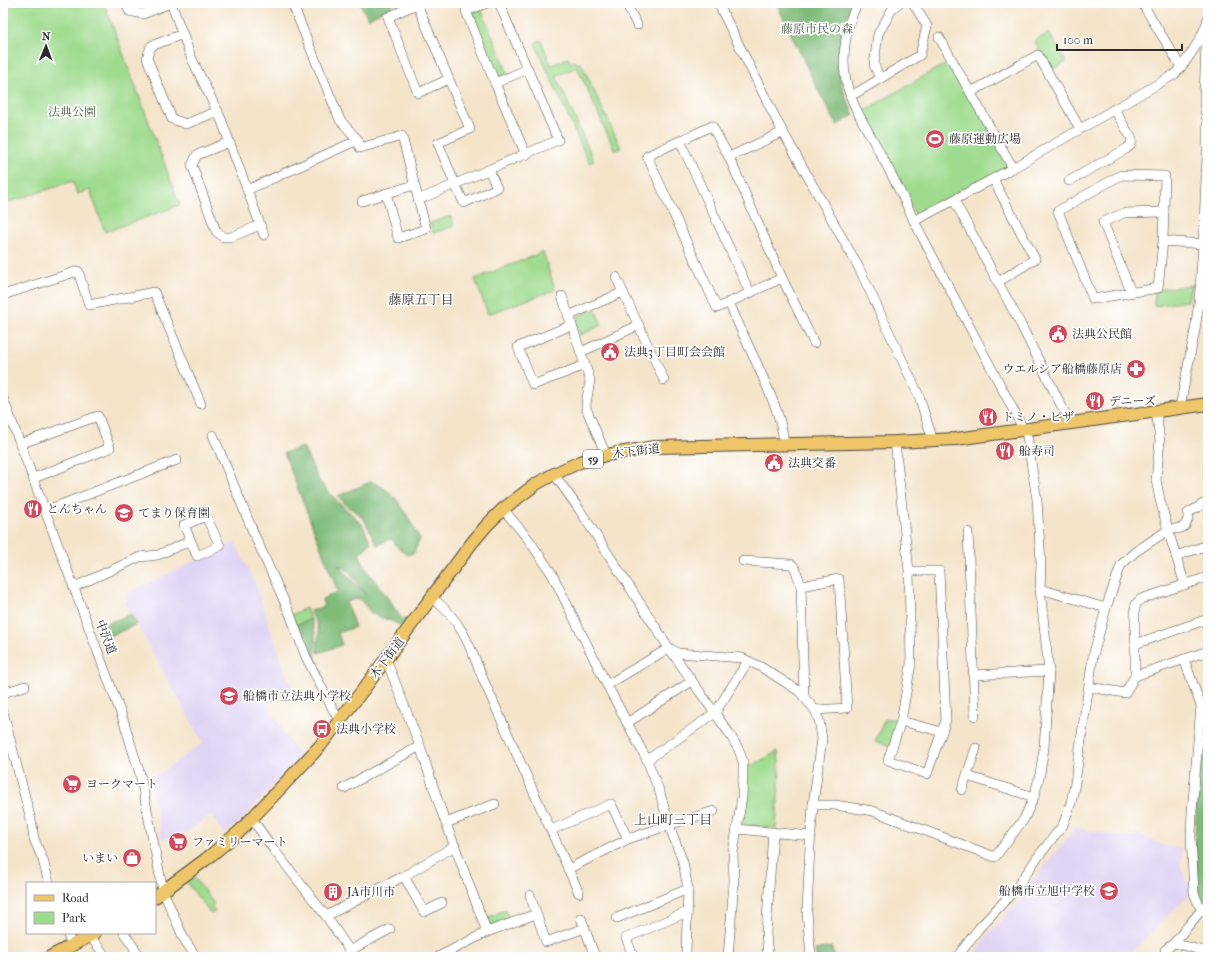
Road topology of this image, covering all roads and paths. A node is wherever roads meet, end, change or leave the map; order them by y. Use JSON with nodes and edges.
{"nodes":[{"id":1,"x":126,"y":3,"type":"edge"},
{"id":2,"x":170,"y":3,"type":"edge"},
{"id":3,"x":292,"y":3,"type":"edge"},
{"id":4,"x":487,"y":3,"type":"edge"},
{"id":5,"x":499,"y":3,"type":"edge"},
{"id":6,"x":626,"y":3,"type":"edge"},
{"id":7,"x":718,"y":3,"type":"edge"},
{"id":8,"x":858,"y":3,"type":"edge"},
{"id":9,"x":899,"y":3,"type":"edge"},
{"id":10,"x":913,"y":3,"type":"edge"},
{"id":11,"x":1142,"y":3,"type":"edge"},
{"id":12,"x":465,"y":7,"type":"edge"},
{"id":13,"x":1208,"y":18,"type":"edge"},
{"id":14,"x":637,"y":26,"type":"dead end"},
{"id":15,"x":1205,"y":29,"type":"junction"},
{"id":16,"x":183,"y":34,"type":"junction"},
{"id":17,"x":939,"y":37,"type":"dead end"},
{"id":18,"x":1181,"y":67,"type":"junction"},
{"id":19,"x":528,"y":69,"type":"junction"},
{"id":20,"x":880,"y":78,"type":"junction"},
{"id":21,"x":449,"y":80,"type":"junction"},
{"id":22,"x":495,"y":83,"type":"junction"},
{"id":23,"x":971,"y":92,"type":"junction"},
{"id":24,"x":851,"y":96,"type":"junction"},
{"id":25,"x":1206,"y":106,"type":"edge"},
{"id":26,"x":1114,"y":109,"type":"junction"},
{"id":27,"x":218,"y":111,"type":"junction"},
{"id":28,"x":1080,"y":129,"type":"junction"},
{"id":29,"x":783,"y":132,"type":"junction"},
{"id":30,"x":358,"y":140,"type":"junction"},
{"id":31,"x":680,"y":141,"type":"junction"},
{"id":32,"x":229,"y":142,"type":"junction"},
{"id":33,"x":526,"y":155,"type":"junction"},
{"id":34,"x":728,"y":157,"type":"junction"},
{"id":35,"x":1013,"y":168,"type":"junction"},
{"id":36,"x":489,"y":170,"type":"junction"},
{"id":37,"x":993,"y":179,"type":"junction"},
{"id":38,"x":1069,"y":181,"type":"dead end"},
{"id":39,"x":455,"y":184,"type":"junction"},
{"id":40,"x":414,"y":185,"type":"junction"},
{"id":41,"x":247,"y":190,"type":"junction"},
{"id":42,"x":386,"y":193,"type":"junction"},
{"id":43,"x":418,"y":200,"type":"junction"},
{"id":44,"x":954,"y":200,"type":"junction"},
{"id":45,"x":362,"y":201,"type":"dead end"},
{"id":46,"x":1164,"y":212,"type":"junction"},
{"id":47,"x":914,"y":221,"type":"junction"},
{"id":48,"x":260,"y":225,"type":"junction"},
{"id":49,"x":264,"y":235,"type":"dead end"},
{"id":50,"x":1163,"y":241,"type":"junction"},
{"id":51,"x":1203,"y":244,"type":"junction"},
{"id":52,"x":616,"y":276,"type":"dead end"},
{"id":53,"x":782,"y":278,"type":"junction"},
{"id":54,"x":998,"y":282,"type":"junction"},
{"id":55,"x":623,"y":292,"type":"junction"},
{"id":56,"x":1131,"y":292,"type":"junction"},
{"id":57,"x":750,"y":293,"type":"junction"},
{"id":58,"x":3,"y":295,"type":"edge"},
{"id":59,"x":562,"y":296,"type":"dead end"},
{"id":60,"x":729,"y":302,"type":"junction"},
{"id":61,"x":568,"y":316,"type":"junction"},
{"id":62,"x":572,"y":325,"type":"junction"},
{"id":63,"x":639,"y":325,"type":"junction"},
{"id":64,"x":814,"y":342,"type":"dead end"},
{"id":65,"x":581,"y":352,"type":"junction"},
{"id":66,"x":585,"y":365,"type":"junction"},
{"id":67,"x":664,"y":380,"type":"dead end"},
{"id":68,"x":3,"y":398,"type":"edge"},
{"id":69,"x":202,"y":404,"type":"dead end"},
{"id":70,"x":1208,"y":404,"type":"edge"},
{"id":71,"x":1180,"y":407,"type":"junction"},
{"id":72,"x":1156,"y":411,"type":"junction"},
{"id":73,"x":1070,"y":423,"type":"junction"},
{"id":74,"x":1023,"y":430,"type":"junction"},
{"id":75,"x":213,"y":435,"type":"dead end"},
{"id":76,"x":933,"y":441,"type":"junction"},
{"id":77,"x":895,"y":442,"type":"junction"},
{"id":78,"x":20,"y":444,"type":"junction"},
{"id":79,"x":784,"y":444,"type":"junction"},
{"id":80,"x":606,"y":455,"type":"junction"},
{"id":81,"x":177,"y":460,"type":"dead end"},
{"id":82,"x":554,"y":474,"type":"junction"},
{"id":83,"x":34,"y":478,"type":"junction"},
{"id":84,"x":1208,"y":503,"type":"edge"},
{"id":85,"x":503,"y":509,"type":"junction"},
{"id":86,"x":46,"y":511,"type":"junction"},
{"id":87,"x":1168,"y":530,"type":"junction"},
{"id":88,"x":968,"y":532,"type":"dead end"},
{"id":89,"x":190,"y":541,"type":"junction"},
{"id":90,"x":1208,"y":544,"type":"edge"},
{"id":91,"x":1176,"y":556,"type":"junction"},
{"id":92,"x":743,"y":561,"type":"dead end"},
{"id":93,"x":909,"y":571,"type":"junction"},
{"id":94,"x":1208,"y":577,"type":"edge"},
{"id":95,"x":1185,"y":585,"type":"junction"},
{"id":96,"x":74,"y":586,"type":"junction"},
{"id":97,"x":801,"y":586,"type":"junction"},
{"id":98,"x":1040,"y":589,"type":"junction"},
{"id":99,"x":432,"y":598,"type":"junction"},
{"id":100,"x":1106,"y":608,"type":"junction"},
{"id":101,"x":1208,"y":619,"type":"edge"},
{"id":102,"x":1135,"y":644,"type":"junction"},
{"id":103,"x":669,"y":648,"type":"junction"},
{"id":104,"x":1208,"y":651,"type":"edge"},
{"id":105,"x":386,"y":659,"type":"junction"},
{"id":106,"x":1184,"y":659,"type":"junction"},
{"id":107,"x":748,"y":661,"type":"junction"},
{"id":108,"x":1049,"y":671,"type":"junction"},
{"id":109,"x":974,"y":675,"type":"junction"},
{"id":110,"x":1135,"y":676,"type":"junction"},
{"id":111,"x":692,"y":681,"type":"junction"},
{"id":112,"x":607,"y":685,"type":"junction"},
{"id":113,"x":25,"y":686,"type":"dead end"},
{"id":114,"x":1089,"y":687,"type":"junction"},
{"id":115,"x":3,"y":693,"type":"edge"},
{"id":116,"x":804,"y":697,"type":"junction"},
{"id":117,"x":815,"y":710,"type":"junction"},
{"id":118,"x":3,"y":712,"type":"edge"},
{"id":119,"x":715,"y":713,"type":"junction"},
{"id":120,"x":975,"y":716,"type":"dead end"},
{"id":121,"x":339,"y":721,"type":"junction"},
{"id":122,"x":901,"y":721,"type":"junction"},
{"id":123,"x":627,"y":723,"type":"junction"},
{"id":124,"x":942,"y":732,"type":"junction"},
{"id":125,"x":420,"y":746,"type":"junction"},
{"id":126,"x":976,"y":748,"type":"dead end"},
{"id":127,"x":646,"y":760,"type":"junction"},
{"id":128,"x":967,"y":776,"type":"junction"},
{"id":129,"x":344,"y":788,"type":"dead end"},
{"id":130,"x":962,"y":790,"type":"dead end"},
{"id":131,"x":1034,"y":797,"type":"junction"},
{"id":132,"x":495,"y":804,"type":"dead end"},
{"id":133,"x":813,"y":804,"type":"junction"},
{"id":134,"x":714,"y":811,"type":"dead end"},
{"id":135,"x":252,"y":819,"type":"junction"},
{"id":136,"x":446,"y":824,"type":"junction"},
{"id":137,"x":669,"y":825,"type":"junction"},
{"id":138,"x":736,"y":829,"type":"junction"},
{"id":139,"x":551,"y":830,"type":"junction"},
{"id":140,"x":773,"y":832,"type":"junction"},
{"id":141,"x":811,"y":836,"type":"junction"},
{"id":142,"x":628,"y":840,"type":"junction"},
{"id":143,"x":455,"y":846,"type":"junction"},
{"id":144,"x":568,"y":869,"type":"junction"},
{"id":145,"x":404,"y":876,"type":"junction"},
{"id":146,"x":49,"y":882,"type":"edge"},
{"id":147,"x":688,"y":890,"type":"junction"},
{"id":148,"x":580,"y":893,"type":"dead end"},
{"id":149,"x":159,"y":894,"type":"edge"},
{"id":150,"x":530,"y":895,"type":"dead end"},
{"id":151,"x":442,"y":903,"type":"dead end"},
{"id":152,"x":1205,"y":910,"type":"edge"},
{"id":153,"x":687,"y":912,"type":"junction"},
{"id":154,"x":536,"y":914,"type":"junction"},
{"id":155,"x":326,"y":916,"type":"junction"},
{"id":156,"x":581,"y":918,"type":"dead end"},
{"id":157,"x":617,"y":918,"type":"dead end"},
{"id":158,"x":584,"y":928,"type":"junction"},
{"id":159,"x":390,"y":929,"type":"dead end"},
{"id":160,"x":487,"y":932,"type":"junction"},
{"id":161,"x":66,"y":934,"type":"edge"},
{"id":162,"x":93,"y":934,"type":"edge"},
{"id":163,"x":125,"y":934,"type":"edge"},
{"id":164,"x":1174,"y":943,"type":"junction"},
{"id":165,"x":72,"y":945,"type":"junction"},
{"id":166,"x":1165,"y":950,"type":"dead end"},
{"id":167,"x":1208,"y":952,"type":"edge"},
{"id":168,"x":351,"y":954,"type":"edge"},
{"id":169,"x":594,"y":954,"type":"dead end"},
{"id":170,"x":139,"y":955,"type":"dead end"},
{"id":171,"x":633,"y":956,"type":"dead end"},
{"id":172,"x":50,"y":957,"type":"edge"},
{"id":173,"x":106,"y":957,"type":"edge"},
{"id":174,"x":196,"y":957,"type":"edge"},
{"id":175,"x":438,"y":957,"type":"edge"},
{"id":176,"x":687,"y":957,"type":"edge"},
{"id":177,"x":728,"y":957,"type":"edge"},
{"id":178,"x":768,"y":957,"type":"edge"},
{"id":179,"x":811,"y":957,"type":"edge"},
{"id":180,"x":957,"y":957,"type":"edge"}],
"edges":[{"from":1,"to":2,"type":"street"},
{"from":2,"to":16,"type":"street"},
{"from":3,"to":30,"type":"street"},
{"from":4,"to":12,"type":"street"},
{"from":5,"to":19,"type":"street"},
{"from":6,"to":14,"type":"street"},
{"from":7,"to":29,"type":"street"},
{"from":8,"to":24,"type":"street"},
{"from":9,"to":20,"type":"street"},
{"from":10,"to":20,"type":"street"},
{"from":11,"to":18,"type":"street"},
{"from":12,"to":22,"type":"street"},
{"from":13,"to":15,"type":"street"},
{"from":15,"to":18,"type":"street"},
{"from":15,"to":25,"type":"street"},
{"from":16,"to":27,"type":"street"},
{"from":16,"to":27,"type":"street"},
{"from":17,"to":23,"type":"street"},
{"from":18,"to":26,"type":"street"},
{"from":19,"to":22,"type":"street"},
{"from":19,"to":33,"type":"street"},
{"from":20,"to":24,"type":"street"},
{"from":21,"to":21,"type":"street"},
{"from":21,"to":39,"type":"street"},
{"from":22,"to":33,"type":"street"},
{"from":23,"to":28,"type":"street"},
{"from":23,"to":35,"type":"street"},
{"from":24,"to":47,"type":"street"},
{"from":25,"to":51,"type":"street"},
{"from":26,"to":28,"type":"street"},
{"from":26,"to":38,"type":"street"},
{"from":27,"to":32,"type":"street"},
{"from":28,"to":35,"type":"street"},
{"from":29,"to":34,"type":"street"},
{"from":29,"to":76,"type":"street"},
{"from":30,"to":40,"type":"street"},
{"from":30,"to":41,"type":"street"},
{"from":31,"to":34,"type":"street"},
{"from":31,"to":57,"type":"street"},
{"from":31,"to":60,"type":"street"},
{"from":32,"to":41,"type":"street"},
{"from":32,"to":48,"type":"street"},
{"from":33,"to":36,"type":"street"},
{"from":34,"to":53,"type":"street"},
{"from":35,"to":37,"type":"street"},
{"from":36,"to":39,"type":"street"},
{"from":36,"to":39,"type":"street"},
{"from":37,"to":44,"type":"street"},
{"from":37,"to":54,"type":"street"},
{"from":39,"to":43,"type":"street"},
{"from":40,"to":42,"type":"street"},
{"from":40,"to":43,"type":"street"},
{"from":41,"to":48,"type":"street"},
{"from":42,"to":43,"type":"street"},
{"from":42,"to":45,"type":"street"},
{"from":44,"to":47,"type":"street"},
{"from":44,"to":54,"type":"street"},
{"from":46,"to":50,"type":"street"},
{"from":46,"to":56,"type":"street"},
{"from":46,"to":56,"type":"street"},
{"from":47,"to":74,"type":"street"},
{"from":48,"to":49,"type":"street"},
{"from":50,"to":51,"type":"street"},
{"from":50,"to":56,"type":"street"},
{"from":51,"to":71,"type":"street"},
{"from":52,"to":55,"type":"street"},
{"from":53,"to":57,"type":"street"},
{"from":53,"to":64,"type":"street"},
{"from":54,"to":73,"type":"street"},
{"from":55,"to":61,"type":"street"},
{"from":55,"to":63,"type":"street"},
{"from":57,"to":60,"type":"street"},
{"from":58,"to":69,"type":"street"},
{"from":59,"to":61,"type":"street"},
{"from":60,"to":79,"type":"street"},
{"from":61,"to":62,"type":"street"},
{"from":62,"to":65,"type":"street"},
{"from":62,"to":66,"type":"street"},
{"from":63,"to":65,"type":"street"},
{"from":63,"to":67,"type":"street"},
{"from":65,"to":66,"type":"street"},
{"from":66,"to":80,"type":"street"},
{"from":68,"to":78,"type":"street","name":"中沢道"},
{"from":70,"to":71,"type":"main road","name":"木下街道","number":"59"},
{"from":71,"to":72,"type":"main road","name":"木下街道","number":"59"},
{"from":72,"to":73,"type":"main road","name":"木下街道","number":"59"},
{"from":72,"to":87,"type":"street"},
{"from":73,"to":74,"type":"main road","name":"木下街道","number":"59"},
{"from":74,"to":76,"type":"main road","name":"木下街道","number":"59"},
{"from":74,"to":98,"type":"street"},
{"from":75,"to":121,"type":"street"},
{"from":76,"to":77,"type":"main road","name":"木下街道","number":"59"},
{"from":77,"to":79,"type":"main road","name":"木下街道","number":"59"},
{"from":77,"to":93,"type":"street"},
{"from":78,"to":83,"type":"street","name":"中沢道"},
{"from":78,"to":83,"type":"street"},
{"from":79,"to":80,"type":"main road","name":"木下街道","number":"59"},
{"from":80,"to":82,"type":"main road","name":"木下街道","number":"59"},
{"from":81,"to":86,"type":"street"},
{"from":82,"to":85,"type":"main road","name":"木下街道","number":"59"},
{"from":82,"to":103,"type":"street"},
{"from":83,"to":86,"type":"street","name":"中沢道"},
{"from":84,"to":87,"type":"street"},
{"from":85,"to":99,"type":"main road","name":"木下街道","number":"59"},
{"from":85,"to":112,"type":"street"},
{"from":86,"to":96,"type":"street","name":"中沢道"},
{"from":87,"to":91,"type":"street"},
{"from":87,"to":100,"type":"street"},
{"from":88,"to":109,"type":"street"},
{"from":89,"to":89,"type":"street"},
{"from":89,"to":96,"type":"street"},
{"from":90,"to":91,"type":"street"},
{"from":91,"to":95,"type":"street"},
{"from":92,"to":97,"type":"street"},
{"from":93,"to":122,"type":"street"},
{"from":93,"to":124,"type":"street"},
{"from":94,"to":95,"type":"street"},
{"from":95,"to":102,"type":"street"},
{"from":96,"to":149,"type":"street","name":"中沢道"},
{"from":97,"to":116,"type":"street"},
{"from":97,"to":117,"type":"street"},
{"from":98,"to":100,"type":"street"},
{"from":98,"to":108,"type":"street"},
{"from":99,"to":105,"type":"main road","name":"木下街道","number":"59"},
{"from":99,"to":139,"type":"street"},
{"from":100,"to":114,"type":"street"},
{"from":101,"to":102,"type":"street"},
{"from":102,"to":110,"type":"street"},
{"from":103,"to":107,"type":"street"},
{"from":103,"to":111,"type":"street"},
{"from":103,"to":112,"type":"street"},
{"from":104,"to":106,"type":"street"},
{"from":105,"to":121,"type":"main road","name":"木下街道","number":"59"},
{"from":105,"to":125,"type":"street"},
{"from":106,"to":110,"type":"street"},
{"from":106,"to":152,"type":"street"},
{"from":107,"to":116,"type":"street"},
{"from":107,"to":119,"type":"street"},
{"from":108,"to":109,"type":"street"},
{"from":108,"to":131,"type":"street"},
{"from":109,"to":120,"type":"street"},
{"from":110,"to":114,"type":"street"},
{"from":111,"to":119,"type":"street"},
{"from":111,"to":123,"type":"street"},
{"from":112,"to":123,"type":"street"},
{"from":113,"to":115,"type":"street"},
{"from":114,"to":180,"type":"street"},
{"from":116,"to":117,"type":"street"},
{"from":117,"to":133,"type":"street"},
{"from":118,"to":146,"type":"street"},
{"from":119,"to":127,"type":"street"},
{"from":119,"to":138,"type":"street"},
{"from":121,"to":135,"type":"main road","name":"木下街道","number":"59"},
{"from":122,"to":124,"type":"street"},
{"from":122,"to":124,"type":"street"},
{"from":123,"to":127,"type":"street"},
{"from":125,"to":129,"type":"street"},
{"from":125,"to":136,"type":"street"},
{"from":126,"to":128,"type":"street"},
{"from":127,"to":137,"type":"street"},
{"from":128,"to":130,"type":"street"},
{"from":128,"to":131,"type":"street"},
{"from":131,"to":133,"type":"street"},
{"from":132,"to":136,"type":"street"},
{"from":133,"to":141,"type":"street"},
{"from":134,"to":137,"type":"street"},
{"from":135,"to":149,"type":"main road","name":"木下街道","number":"59"},
{"from":135,"to":155,"type":"street"},
{"from":136,"to":143,"type":"street"},
{"from":137,"to":142,"type":"street"},
{"from":137,"to":147,"type":"street"},
{"from":138,"to":140,"type":"street"},
{"from":138,"to":177,"type":"street"},
{"from":139,"to":142,"type":"street"},
{"from":139,"to":144,"type":"street"},
{"from":140,"to":141,"type":"street"},
{"from":140,"to":178,"type":"street"},
{"from":141,"to":179,"type":"street"},
{"from":142,"to":144,"type":"street"},
{"from":143,"to":145,"type":"street"},
{"from":143,"to":160,"type":"street"},
{"from":144,"to":148,"type":"street"},
{"from":145,"to":151,"type":"street"},
{"from":145,"to":155,"type":"street"},
{"from":147,"to":153,"type":"street"},
{"from":147,"to":157,"type":"street"},
{"from":149,"to":174,"type":"street","name":"中沢道"},
{"from":150,"to":154,"type":"street"},
{"from":152,"to":164,"type":"street"},
{"from":153,"to":171,"type":"street"},
{"from":153,"to":176,"type":"street"},
{"from":154,"to":158,"type":"street"},
{"from":154,"to":160,"type":"street"},
{"from":155,"to":168,"type":"street"},
{"from":156,"to":158,"type":"street"},
{"from":158,"to":169,"type":"street"},
{"from":159,"to":168,"type":"street"},
{"from":160,"to":175,"type":"street"},
{"from":161,"to":165,"type":"street"},
{"from":162,"to":165,"type":"main road"},
{"from":162,"to":173,"type":"street"},
{"from":163,"to":170,"type":"street"},
{"from":164,"to":166,"type":"street"},
{"from":164,"to":167,"type":"street"},
{"from":165,"to":172,"type":"main road"}]}
